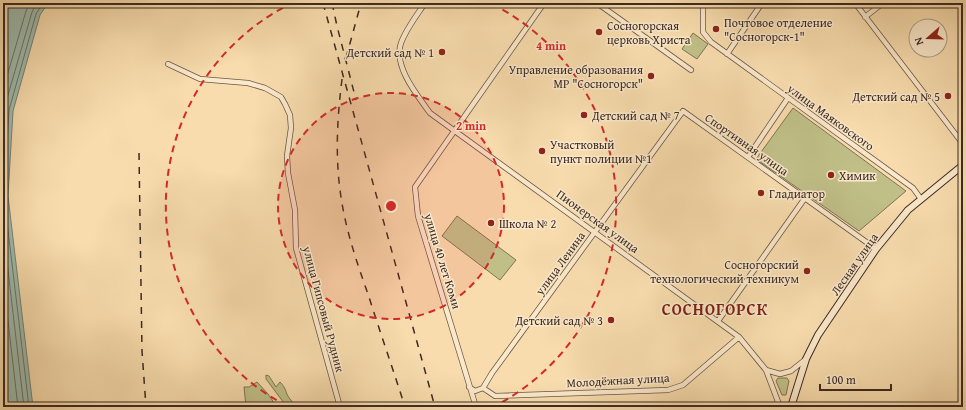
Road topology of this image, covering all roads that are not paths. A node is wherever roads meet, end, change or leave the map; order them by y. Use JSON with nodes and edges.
{"nodes":[{"id":1,"x":425,"y":3,"type":"edge"},
{"id":2,"x":544,"y":3,"type":"edge"},
{"id":3,"x":597,"y":3,"type":"edge"},
{"id":4,"x":703,"y":3,"type":"edge"},
{"id":5,"x":762,"y":3,"type":"edge"},
{"id":6,"x":855,"y":3,"type":"edge"},
{"id":7,"x":883,"y":3,"type":"edge"},
{"id":8,"x":865,"y":16,"type":"junction"},
{"id":9,"x":727,"y":54,"type":"junction"},
{"id":10,"x":168,"y":64,"type":"dead end"},
{"id":11,"x":691,"y":70,"type":"dead end"},
{"id":12,"x":788,"y":98,"type":"junction"},
{"id":13,"x":683,"y":111,"type":"joint"},
{"id":14,"x":456,"y":131,"type":"junction"},
{"id":15,"x":963,"y":144,"type":"edge"},
{"id":16,"x":748,"y":157,"type":"junction"},
{"id":17,"x":963,"y":165,"type":"edge"},
{"id":18,"x":805,"y":198,"type":"junction"},
{"id":19,"x":920,"y":199,"type":"junction"},
{"id":20,"x":596,"y":232,"type":"junction"},
{"id":21,"x":876,"y":249,"type":"junction"},
{"id":22,"x":718,"y":321,"type":"junction"},
{"id":23,"x":739,"y":337,"type":"junction"},
{"id":24,"x":806,"y":359,"type":"junction"},
{"id":25,"x":766,"y":370,"type":"junction"},
{"id":26,"x":469,"y":387,"type":"junction"},
{"id":27,"x":483,"y":388,"type":"junction"},
{"id":28,"x":340,"y":407,"type":"edge"},
{"id":29,"x":476,"y":407,"type":"edge"},
{"id":30,"x":780,"y":407,"type":"edge"},
{"id":31,"x":791,"y":407,"type":"edge"}],
"edges":[{"from":1,"to":14,"type":"street","name":"Пионерская улица"},
{"from":2,"to":14,"type":"street","name":"улица 40 лет Коми"},
{"from":3,"to":11,"type":"street"},
{"from":4,"to":9,"type":"street","name":"улица Маяковского"},
{"from":5,"to":9,"type":"street"},
{"from":6,"to":8,"type":"street"},
{"from":7,"to":8,"type":"street"},
{"from":8,"to":15,"type":"street"},
{"from":9,"to":12,"type":"street","name":"улица Маяковского"},
{"from":10,"to":28,"type":"street","name":"улица Гипсовый Рудник"},
{"from":12,"to":16,"type":"street"},
{"from":12,"to":19,"type":"street","name":"улица Маяковского"},
{"from":13,"to":16,"type":"street","name":"Спортивная улица"},
{"from":13,"to":20,"type":"street","name":"улица Ленина"},
{"from":14,"to":20,"type":"street","name":"Пионерская улица"},
{"from":14,"to":26,"type":"street","name":"улица 40 лет Коми"},
{"from":16,"to":18,"type":"street","name":"Спортивная улица"},
{"from":17,"to":19,"type":"main road","name":"Лесная улица"},
{"from":18,"to":21,"type":"street","name":"Спортивная улица"},
{"from":18,"to":22,"type":"street"},
{"from":19,"to":21,"type":"main road","name":"Лесная улица"},
{"from":20,"to":22,"type":"street","name":"Пионерская улица"},
{"from":20,"to":27,"type":"street","name":"улица Ленина"},
{"from":21,"to":24,"type":"main road","name":"Лесная улица"},
{"from":22,"to":23,"type":"street","name":"Пионерская улица"},
{"from":23,"to":25,"type":"street","name":"Пионерская улица"},
{"from":23,"to":27,"type":"street","name":"Молодёжная улица"},
{"from":24,"to":25,"type":"street"},
{"from":24,"to":31,"type":"main road","name":"Лесная улица"},
{"from":25,"to":30,"type":"street","name":"Пионерская улица"},
{"from":26,"to":27,"type":"street","name":"Молодёжная улица"},
{"from":26,"to":29,"type":"street","name":"улица 40 лет Коми"}]}
